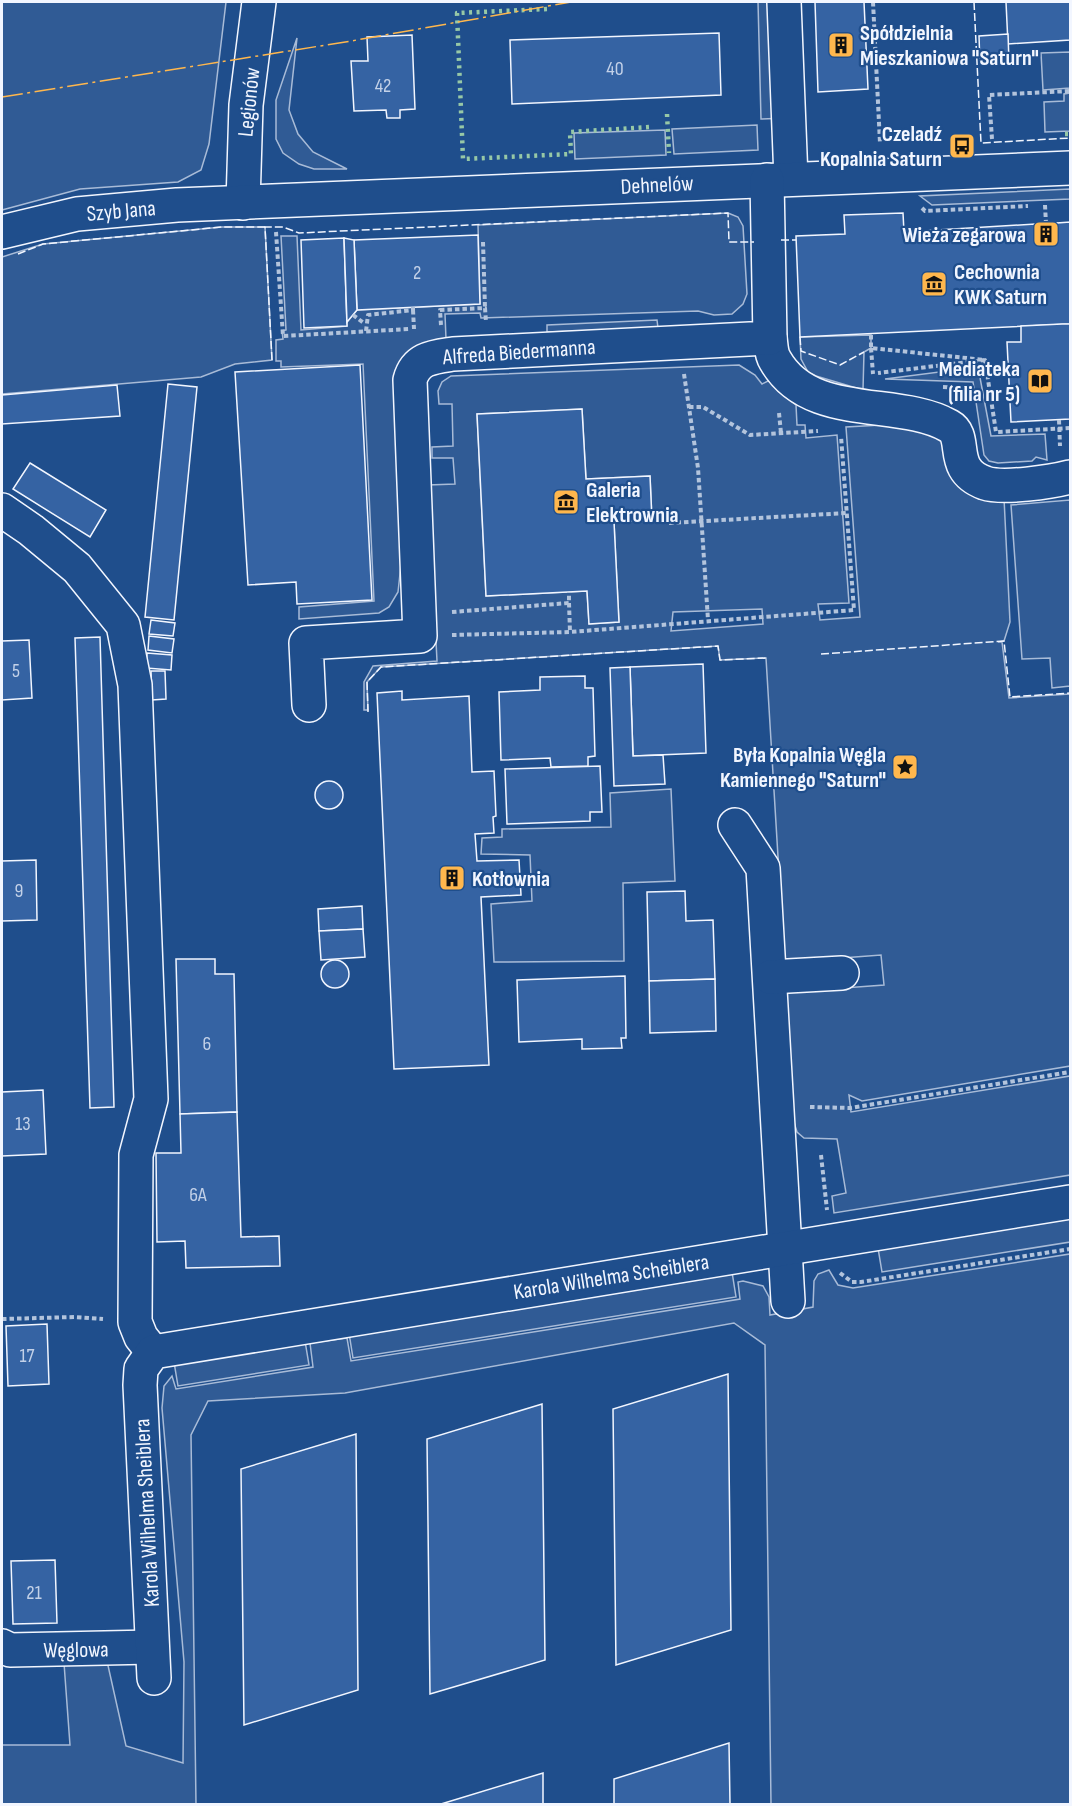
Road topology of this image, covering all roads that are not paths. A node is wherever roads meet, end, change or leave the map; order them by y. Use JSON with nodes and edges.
{"nodes":[{"id":1,"x":260,"y":2,"type":"edge"},
{"id":2,"x":784,"y":2,"type":"edge"},
{"id":3,"x":1071,"y":168,"type":"edge"},
{"id":4,"x":779,"y":179,"type":"junction"},
{"id":5,"x":243,"y":202,"type":"junction"},
{"id":6,"x":2,"y":232,"type":"edge"},
{"id":7,"x":770,"y":338,"type":"junction"},
{"id":8,"x":1071,"y":477,"type":"edge"},
{"id":9,"x":2,"y":510,"type":"edge"},
{"id":10,"x":309,"y":705,"type":"dead end"},
{"id":11,"x":735,"y":825,"type":"dead end"},
{"id":12,"x":842,"y":973,"type":"dead end"},
{"id":13,"x":770,"y":977,"type":"junction"},
{"id":14,"x":1071,"y":1202,"type":"edge"},
{"id":15,"x":784,"y":1248,"type":"junction"},
{"id":16,"x":788,"y":1301,"type":"dead end"},
{"id":17,"x":153,"y":1352,"type":"junction"},
{"id":18,"x":2,"y":1646,"type":"edge"},
{"id":19,"x":153,"y":1663,"type":"joint"}],
"edges":[{"from":1,"to":5,"type":"street","name":"Legionów"},
{"from":2,"to":4,"type":"street"},
{"from":3,"to":4,"type":"street","name":"Dehnelów"},
{"from":4,"to":5,"type":"street","name":"Dehnelów"},
{"from":4,"to":7,"type":"street"},
{"from":5,"to":6,"type":"street","name":"Szyb Jana"},
{"from":7,"to":8,"type":"street"},
{"from":7,"to":10,"type":"street","name":"Alfreda Biedermanna"},
{"from":9,"to":17,"type":"street"},
{"from":11,"to":13,"type":"street"},
{"from":12,"to":13,"type":"street"},
{"from":13,"to":15,"type":"street"},
{"from":14,"to":15,"type":"street","name":"Karola Wilhelma Scheiblera"},
{"from":15,"to":16,"type":"street"},
{"from":15,"to":17,"type":"street","name":"Karola Wilhelma Scheiblera"},
{"from":17,"to":19,"type":"street","name":"Karola Wilhelma Sheiblera"},
{"from":18,"to":19,"type":"street","name":"Węglowa"}]}
